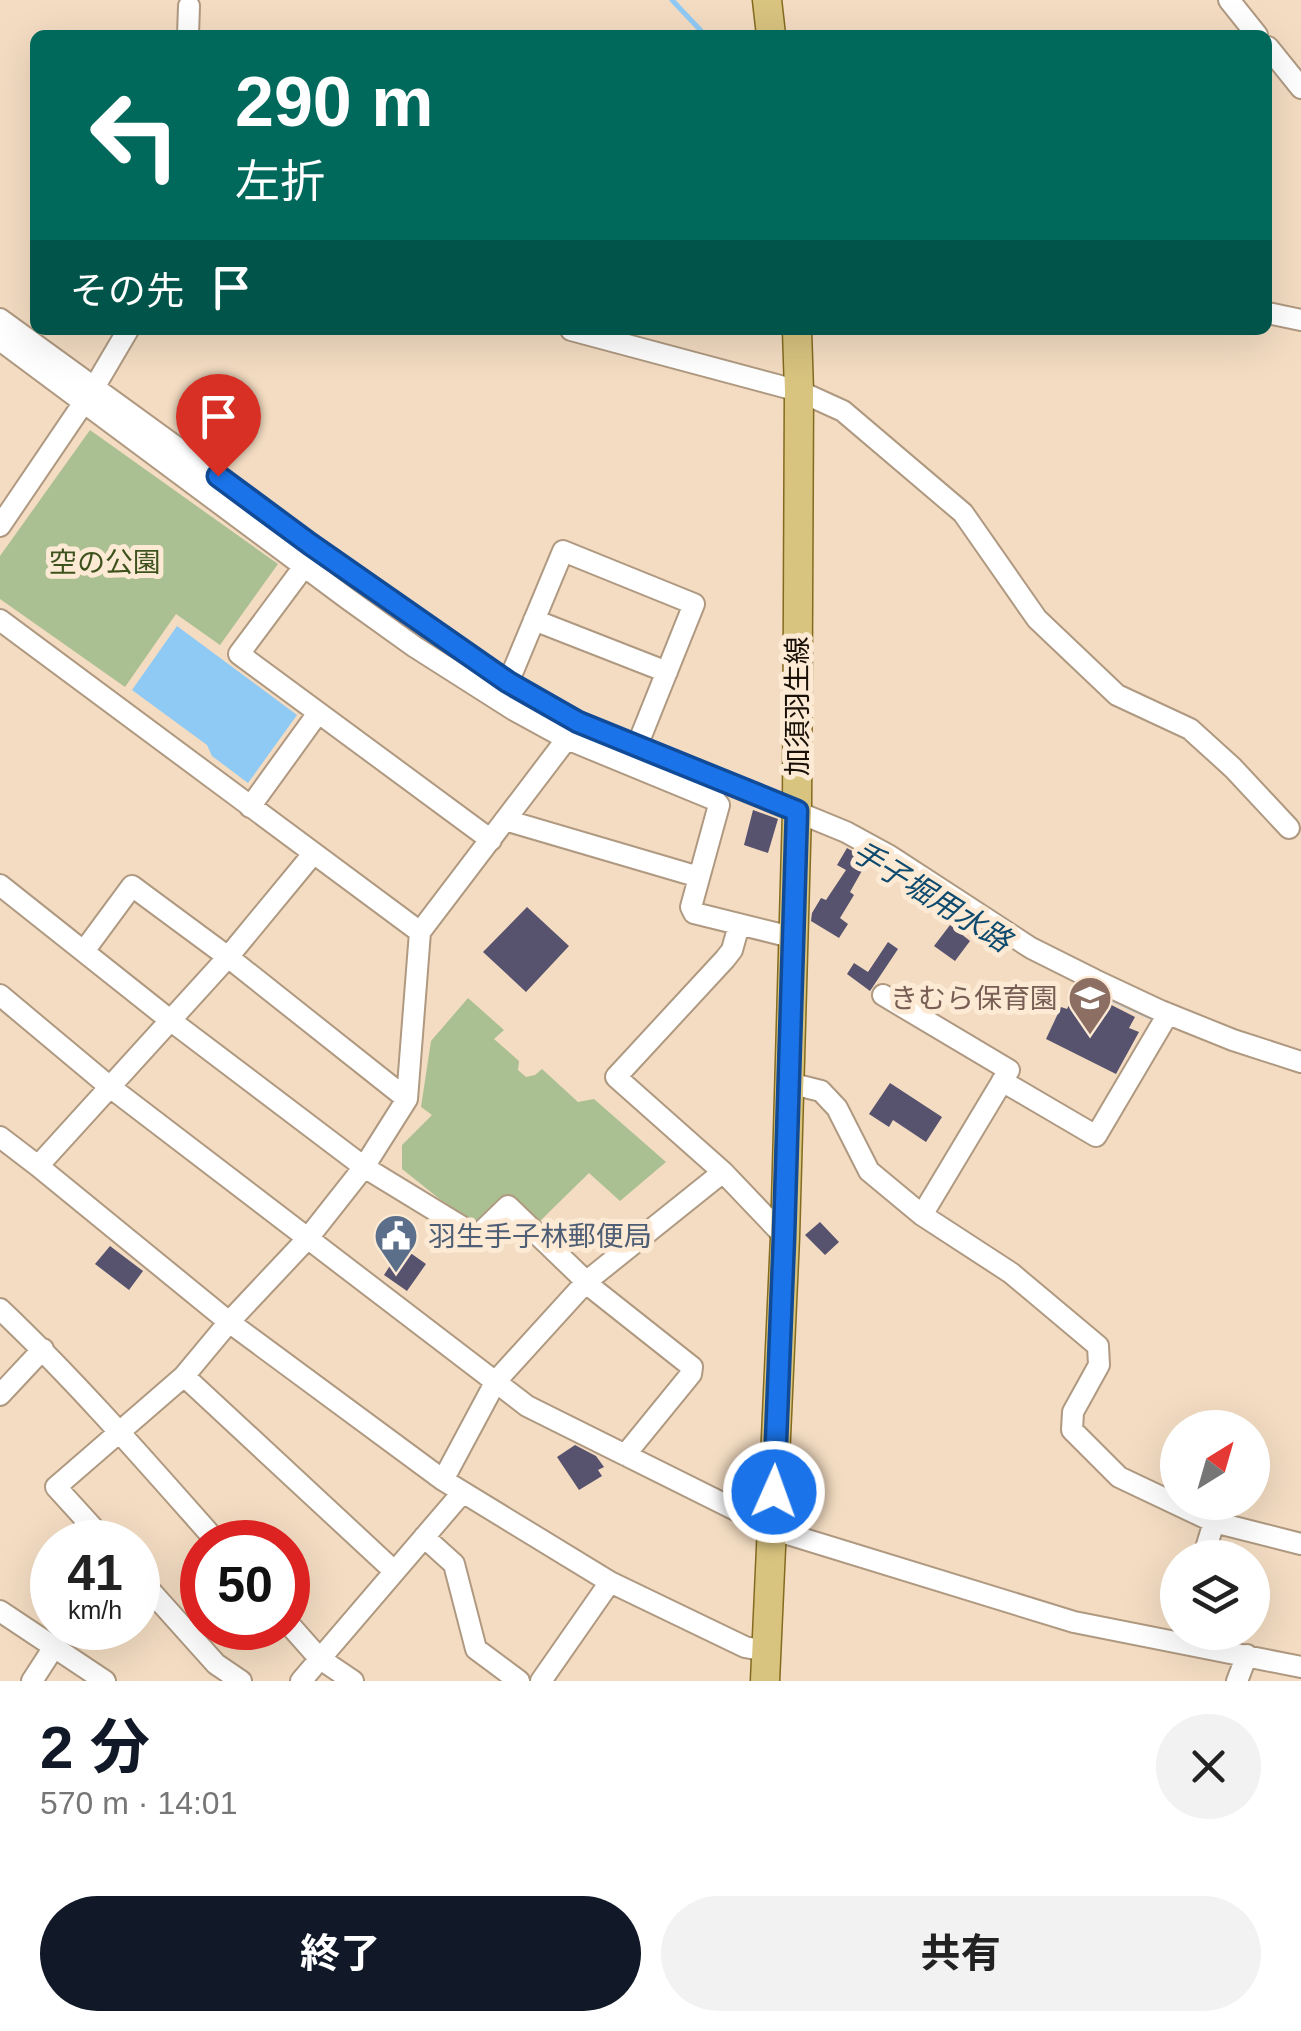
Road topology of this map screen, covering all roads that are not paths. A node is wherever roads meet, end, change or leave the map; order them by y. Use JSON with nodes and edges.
{"nodes":[{"id":1,"x":767,"y":0,"type":"edge"},
{"id":2,"x":1229,"y":0,"type":"edge"},
{"id":3,"x":189,"y":6,"type":"dead end"},
{"id":4,"x":188,"y":30,"type":"edge"},
{"id":5,"x":770,"y":30,"type":"edge"},
{"id":6,"x":1253,"y":30,"type":"edge"},
{"id":7,"x":1272,"y":53,"type":"edge"},
{"id":8,"x":1301,"y":88,"type":"edge"},
{"id":9,"x":1272,"y":314,"type":"edge"},
{"id":10,"x":0,"y":319,"type":"edge"},
{"id":11,"x":1301,"y":320,"type":"edge"},
{"id":12,"x":125,"y":335,"type":"edge"},
{"id":13,"x":590,"y":335,"type":"edge"},
{"id":14,"x":796,"y":335,"type":"edge"},
{"id":15,"x":0,"y":340,"type":"edge"},
{"id":16,"x":799,"y":391,"type":"junction"},
{"id":17,"x":89,"y":394,"type":"junction"},
{"id":18,"x":10,"y":492,"type":"edge"},
{"id":19,"x":0,"y":526,"type":"edge"},
{"id":20,"x":297,"y":576,"type":"dead end"},
{"id":21,"x":0,"y":620,"type":"edge"},
{"id":22,"x":534,"y":620,"type":"junction"},
{"id":23,"x":667,"y":672,"type":"junction"},
{"id":24,"x":508,"y":682,"type":"junction"},
{"id":25,"x":318,"y":712,"type":"junction"},
{"id":26,"x":572,"y":731,"type":"junction"},
{"id":27,"x":637,"y":746,"type":"junction"},
{"id":28,"x":250,"y":807,"type":"junction"},
{"id":29,"x":797,"y":811,"type":"junction"},
{"id":30,"x":505,"y":820,"type":"junction"},
{"id":31,"x":1290,"y":828,"type":"dead end"},
{"id":32,"x":491,"y":840,"type":"junction"},
{"id":33,"x":314,"y":854,"type":"junction"},
{"id":34,"x":699,"y":877,"type":"junction"},
{"id":35,"x":0,"y":885,"type":"edge"},
{"id":36,"x":738,"y":925,"type":"junction"},
{"id":37,"x":420,"y":932,"type":"junction"},
{"id":38,"x":793,"y":934,"type":"junction"},
{"id":39,"x":84,"y":952,"type":"junction"},
{"id":40,"x":228,"y":957,"type":"junction"},
{"id":41,"x":883,"y":994,"type":"dead end"},
{"id":42,"x":0,"y":996,"type":"edge"},
{"id":43,"x":1168,"y":1014,"type":"junction"},
{"id":44,"x":170,"y":1020,"type":"junction"},
{"id":45,"x":1301,"y":1062,"type":"edge"},
{"id":46,"x":1002,"y":1081,"type":"junction"},
{"id":47,"x":789,"y":1083,"type":"junction"},
{"id":48,"x":110,"y":1087,"type":"junction"},
{"id":49,"x":407,"y":1099,"type":"junction"},
{"id":50,"x":0,"y":1138,"type":"edge"},
{"id":51,"x":38,"y":1166,"type":"junction"},
{"id":52,"x":364,"y":1167,"type":"junction"},
{"id":53,"x":723,"y":1172,"type":"junction"},
{"id":54,"x":922,"y":1215,"type":"junction"},
{"id":55,"x":784,"y":1237,"type":"junction"},
{"id":56,"x":308,"y":1238,"type":"junction"},
{"id":57,"x":587,"y":1280,"type":"junction"},
{"id":58,"x":0,"y":1309,"type":"edge"},
{"id":59,"x":229,"y":1322,"type":"junction"},
{"id":60,"x":42,"y":1349,"type":"junction"},
{"id":61,"x":184,"y":1376,"type":"junction"},
{"id":62,"x":496,"y":1381,"type":"junction"},
{"id":63,"x":0,"y":1395,"type":"edge"},
{"id":64,"x":119,"y":1431,"type":"junction"},
{"id":65,"x":626,"y":1454,"type":"junction"},
{"id":66,"x":443,"y":1480,"type":"junction"},
{"id":67,"x":462,"y":1493,"type":"junction"},
{"id":68,"x":86,"y":1520,"type":"edge"},
{"id":69,"x":198,"y":1520,"type":"edge"},
{"id":70,"x":1214,"y":1522,"type":"junction"},
{"id":71,"x":772,"y":1528,"type":"junction"},
{"id":72,"x":424,"y":1537,"type":"junction"},
{"id":73,"x":1208,"y":1540,"type":"edge"},
{"id":74,"x":1301,"y":1544,"type":"edge"},
{"id":75,"x":394,"y":1571,"type":"junction"},
{"id":76,"x":610,"y":1582,"type":"junction"},
{"id":77,"x":160,"y":1602,"type":"edge"},
{"id":78,"x":0,"y":1611,"type":"edge"},
{"id":79,"x":30,"y":1631,"type":"edge"},
{"id":80,"x":1160,"y":1634,"type":"edge"},
{"id":81,"x":310,"y":1648,"type":"edge"},
{"id":82,"x":52,"y":1650,"type":"edge"},
{"id":83,"x":58,"y":1650,"type":"edge"},
{"id":84,"x":1228,"y":1650,"type":"edge"},
{"id":85,"x":766,"y":1651,"type":"junction"},
{"id":86,"x":1247,"y":1655,"type":"junction"},
{"id":87,"x":319,"y":1658,"type":"junction"},
{"id":88,"x":1301,"y":1667,"type":"edge"},
{"id":89,"x":32,"y":1681,"type":"edge"},
{"id":90,"x":105,"y":1681,"type":"edge"},
{"id":91,"x":242,"y":1681,"type":"edge"},
{"id":92,"x":301,"y":1681,"type":"edge"},
{"id":93,"x":353,"y":1681,"type":"edge"},
{"id":94,"x":519,"y":1681,"type":"edge"},
{"id":95,"x":542,"y":1681,"type":"edge"},
{"id":96,"x":766,"y":1681,"type":"edge"},
{"id":97,"x":1237,"y":1681,"type":"edge"}],
"edges":[{"from":1,"to":5,"type":"main road"},
{"from":2,"to":6,"type":"street"},
{"from":3,"to":4,"type":"street"},
{"from":7,"to":8,"type":"street"},
{"from":9,"to":11,"type":"street"},
{"from":10,"to":17,"type":"street"},
{"from":12,"to":17,"type":"street"},
{"from":13,"to":16,"type":"street"},
{"from":14,"to":16,"type":"main road","name":"加須羽生線"},
{"from":15,"to":17,"type":"street"},
{"from":16,"to":29,"type":"main road","name":"加須羽生線"},
{"from":16,"to":31,"type":"street"},
{"from":17,"to":18,"type":"street"},
{"from":17,"to":24,"type":"street"},
{"from":17,"to":26,"type":"street"},
{"from":18,"to":19,"type":"street"},
{"from":20,"to":25,"type":"street"},
{"from":21,"to":28,"type":"street"},
{"from":22,"to":23,"type":"street"},
{"from":22,"to":23,"type":"street"},
{"from":22,"to":24,"type":"street"},
{"from":23,"to":27,"type":"street"},
{"from":24,"to":26,"type":"street"},
{"from":25,"to":28,"type":"street"},
{"from":25,"to":32,"type":"street"},
{"from":26,"to":27,"type":"street"},
{"from":26,"to":30,"type":"street"},
{"from":26,"to":34,"type":"street"},
{"from":27,"to":29,"type":"street"},
{"from":28,"to":33,"type":"street"},
{"from":29,"to":38,"type":"main road","name":"加須羽生線"},
{"from":29,"to":43,"type":"street"},
{"from":30,"to":32,"type":"street"},
{"from":30,"to":34,"type":"street"},
{"from":32,"to":37,"type":"street"},
{"from":33,"to":37,"type":"street"},
{"from":33,"to":40,"type":"street"},
{"from":34,"to":36,"type":"street"},
{"from":35,"to":39,"type":"street"},
{"from":36,"to":38,"type":"street"},
{"from":36,"to":53,"type":"street"},
{"from":37,"to":49,"type":"street"},
{"from":38,"to":47,"type":"main road","name":"加須羽生線"},
{"from":39,"to":40,"type":"street"},
{"from":39,"to":44,"type":"street"},
{"from":40,"to":44,"type":"street"},
{"from":40,"to":49,"type":"street"},
{"from":41,"to":46,"type":"street"},
{"from":42,"to":48,"type":"street"},
{"from":43,"to":45,"type":"street"},
{"from":43,"to":46,"type":"street"},
{"from":44,"to":48,"type":"street"},
{"from":44,"to":52,"type":"street"},
{"from":46,"to":54,"type":"street"},
{"from":47,"to":54,"type":"street"},
{"from":47,"to":55,"type":"main road","name":"加須羽生線"},
{"from":48,"to":51,"type":"street"},
{"from":48,"to":56,"type":"street"},
{"from":49,"to":52,"type":"street"},
{"from":50,"to":51,"type":"street"},
{"from":51,"to":59,"type":"street"},
{"from":52,"to":56,"type":"street"},
{"from":52,"to":57,"type":"street"},
{"from":53,"to":55,"type":"street"},
{"from":53,"to":57,"type":"street"},
{"from":54,"to":70,"type":"street"},
{"from":55,"to":71,"type":"main road","name":"加須羽生線"},
{"from":56,"to":59,"type":"street"},
{"from":56,"to":62,"type":"street"},
{"from":57,"to":62,"type":"street"},
{"from":57,"to":65,"type":"street"},
{"from":58,"to":60,"type":"street"},
{"from":59,"to":61,"type":"street"},
{"from":59,"to":66,"type":"street"},
{"from":60,"to":63,"type":"street"},
{"from":60,"to":64,"type":"street"},
{"from":61,"to":64,"type":"street"},
{"from":61,"to":75,"type":"street"},
{"from":62,"to":65,"type":"street"},
{"from":62,"to":66,"type":"street"},
{"from":64,"to":68,"type":"street"},
{"from":64,"to":69,"type":"street"},
{"from":65,"to":71,"type":"street"},
{"from":66,"to":67,"type":"street"},
{"from":67,"to":72,"type":"street"},
{"from":67,"to":76,"type":"street"},
{"from":70,"to":73,"type":"street"},
{"from":70,"to":74,"type":"street"},
{"from":71,"to":80,"type":"street"},
{"from":71,"to":85,"type":"main road","name":"加須羽生線"},
{"from":72,"to":75,"type":"street"},
{"from":72,"to":94,"type":"street"},
{"from":75,"to":87,"type":"street"},
{"from":76,"to":85,"type":"street"},
{"from":76,"to":95,"type":"street"},
{"from":77,"to":91,"type":"street"},
{"from":78,"to":79,"type":"street"},
{"from":81,"to":87,"type":"street"},
{"from":82,"to":89,"type":"street"},
{"from":83,"to":90,"type":"street"},
{"from":84,"to":86,"type":"street"},
{"from":85,"to":96,"type":"main road","name":"加須羽生線"},
{"from":86,"to":88,"type":"street"},
{"from":86,"to":97,"type":"street"},
{"from":87,"to":92,"type":"street"},
{"from":87,"to":93,"type":"street"}]}
